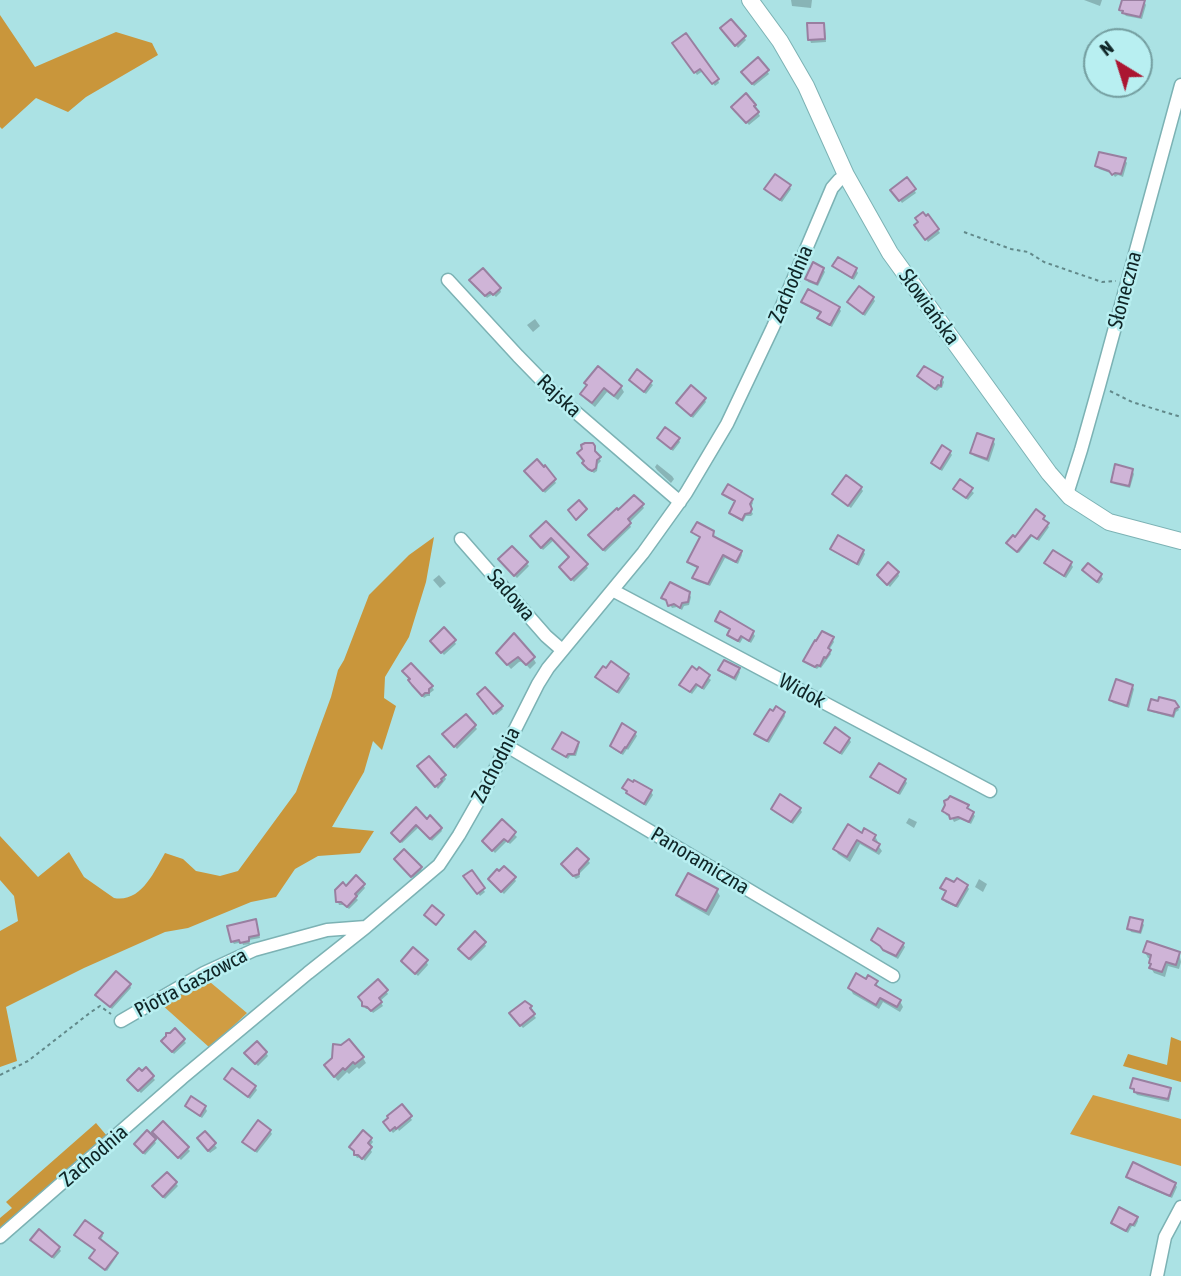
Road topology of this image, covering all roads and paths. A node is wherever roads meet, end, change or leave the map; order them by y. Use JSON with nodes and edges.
{"nodes":[{"id":1,"x":750,"y":0,"type":"edge"},
{"id":2,"x":1181,"y":85,"type":"edge"},
{"id":3,"x":846,"y":175,"type":"junction"},
{"id":4,"x":964,"y":232,"type":"dead end"},
{"id":5,"x":448,"y":280,"type":"dead end"},
{"id":6,"x":1128,"y":280,"type":"junction"},
{"id":7,"x":1099,"y":386,"type":"junction"},
{"id":8,"x":1181,"y":416,"type":"edge"},
{"id":9,"x":1067,"y":494,"type":"junction"},
{"id":10,"x":680,"y":502,"type":"junction"},
{"id":11,"x":461,"y":539,"type":"dead end"},
{"id":12,"x":1181,"y":541,"type":"edge"},
{"id":13,"x":614,"y":591,"type":"junction"},
{"id":14,"x":562,"y":650,"type":"junction"},
{"id":15,"x":507,"y":746,"type":"junction"},
{"id":16,"x":990,"y":791,"type":"dead end"},
{"id":17,"x":366,"y":927,"type":"junction"},
{"id":18,"x":893,"y":976,"type":"dead end"},
{"id":19,"x":121,"y":1021,"type":"joint"},
{"id":20,"x":0,"y":1075,"type":"edge"},
{"id":21,"x":1181,"y":1207,"type":"edge"},
{"id":22,"x":0,"y":1237,"type":"edge"},
{"id":23,"x":1157,"y":1276,"type":"edge"}],
"edges":[{"from":1,"to":3,"type":"street","name":"Słowiańska"},
{"from":2,"to":6,"type":"street","name":"Słoneczna"},
{"from":3,"to":9,"type":"street","name":"Słowiańska"},
{"from":3,"to":10,"type":"street","name":"Zachodnia"},
{"from":4,"to":6,"type":"path"},
{"from":5,"to":10,"type":"street","name":"Rajska"},
{"from":6,"to":7,"type":"street","name":"Słoneczna"},
{"from":7,"to":8,"type":"path"},
{"from":7,"to":9,"type":"street","name":"Słoneczna"},
{"from":9,"to":12,"type":"street","name":"Słowiańska"},
{"from":10,"to":13,"type":"street","name":"Zachodnia"},
{"from":11,"to":14,"type":"street","name":"Sadowa"},
{"from":13,"to":14,"type":"street","name":"Zachodnia"},
{"from":13,"to":16,"type":"street","name":"Widok"},
{"from":14,"to":15,"type":"street","name":"Zachodnia"},
{"from":15,"to":17,"type":"street","name":"Zachodnia"},
{"from":15,"to":18,"type":"street","name":"Panoramiczna"},
{"from":17,"to":19,"type":"street","name":"Piotra Gaszowca"},
{"from":17,"to":22,"type":"street","name":"Zachodnia"},
{"from":19,"to":20,"type":"path","name":"Piotra Gaszowca"},
{"from":21,"to":23,"type":"street"}]}
